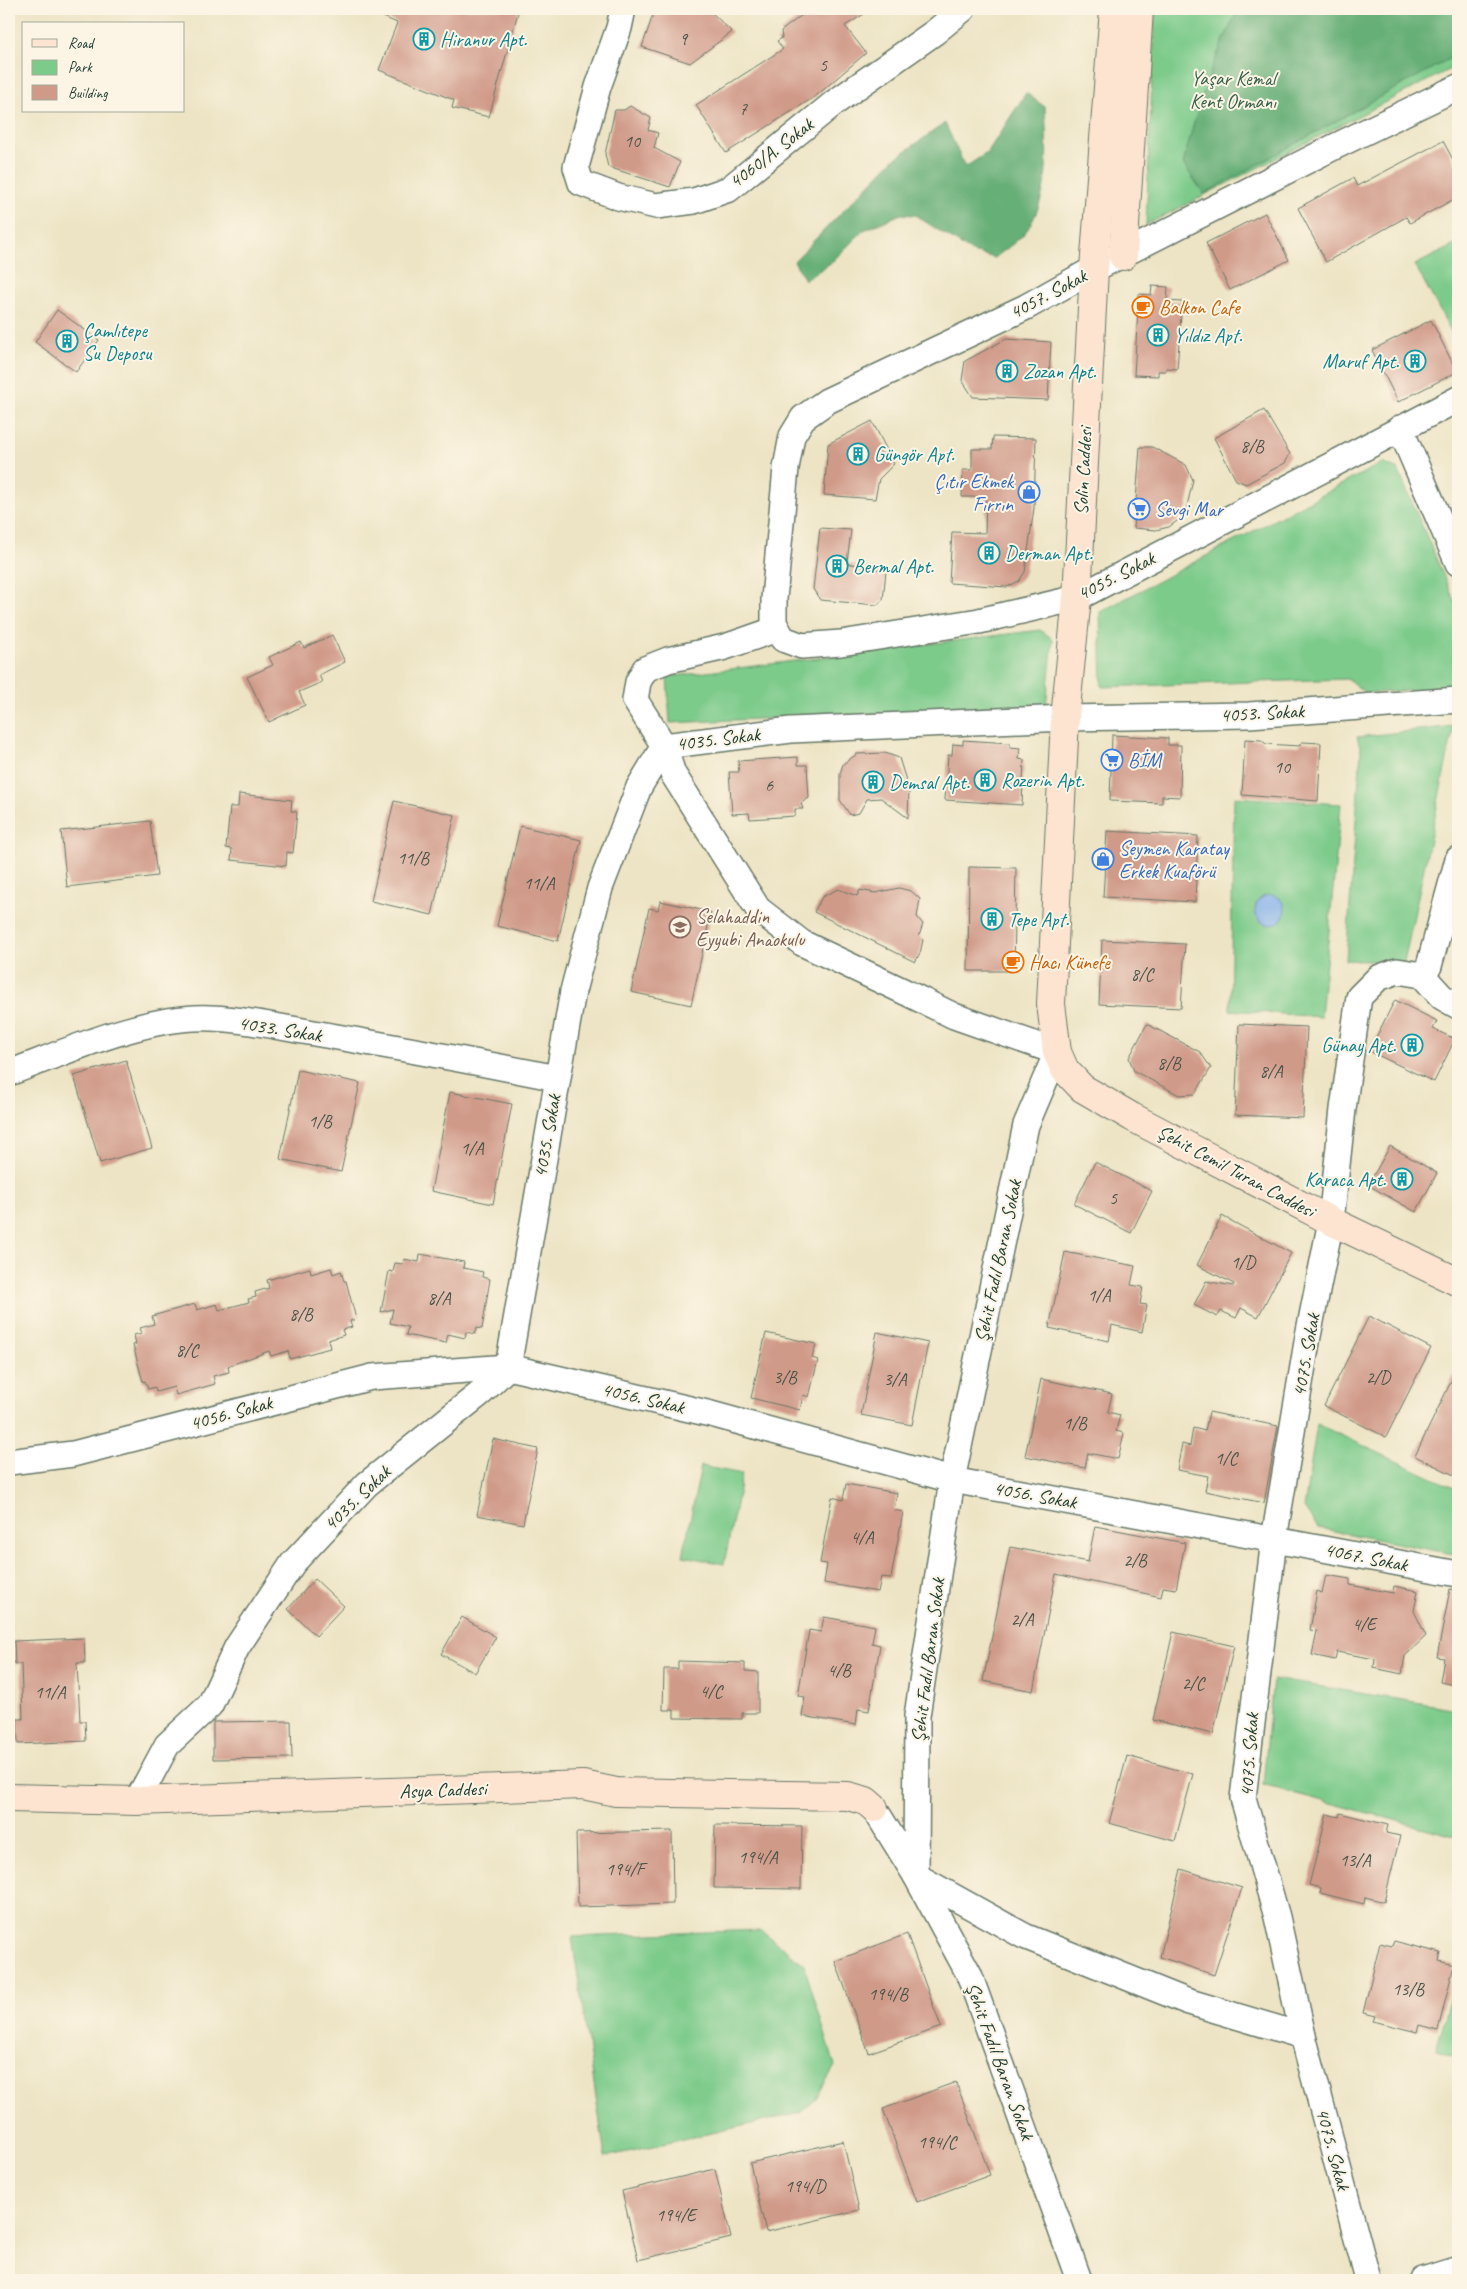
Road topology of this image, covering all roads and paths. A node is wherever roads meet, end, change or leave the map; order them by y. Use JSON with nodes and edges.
{"nodes":[{"id":1,"x":623,"y":9,"type":"edge"},
{"id":2,"x":963,"y":9,"type":"edge"},
{"id":3,"x":1114,"y":9,"type":"edge"},
{"id":4,"x":1139,"y":9,"type":"edge"},
{"id":5,"x":1458,"y":87,"type":"edge"},
{"id":6,"x":1123,"y":256,"type":"junction"},
{"id":7,"x":1094,"y":269,"type":"junction"},
{"id":8,"x":1458,"y":399,"type":"edge"},
{"id":9,"x":1400,"y":428,"type":"junction"},
{"id":10,"x":1458,"y":563,"type":"edge"},
{"id":11,"x":1077,"y":598,"type":"junction"},
{"id":12,"x":777,"y":629,"type":"junction"},
{"id":13,"x":1458,"y":700,"type":"edge"},
{"id":14,"x":1065,"y":718,"type":"junction"},
{"id":15,"x":664,"y":746,"type":"junction"},
{"id":16,"x":1458,"y":859,"type":"edge"},
{"id":17,"x":1422,"y":975,"type":"junction"},
{"id":18,"x":1458,"y":1006,"type":"edge"},
{"id":19,"x":1057,"y":1052,"type":"junction"},
{"id":20,"x":9,"y":1073,"type":"edge"},
{"id":21,"x":557,"y":1078,"type":"junction"},
{"id":22,"x":1331,"y":1221,"type":"junction"},
{"id":23,"x":1458,"y":1282,"type":"edge"},
{"id":24,"x":508,"y":1367,"type":"junction"},
{"id":25,"x":9,"y":1462,"type":"edge"},
{"id":26,"x":952,"y":1480,"type":"junction"},
{"id":27,"x":1274,"y":1540,"type":"junction"},
{"id":28,"x":1458,"y":1574,"type":"edge"},
{"id":29,"x":9,"y":1798,"type":"edge"},
{"id":30,"x":137,"y":1801,"type":"junction"},
{"id":31,"x":874,"y":1808,"type":"joint"},
{"id":32,"x":916,"y":1876,"type":"junction"},
{"id":33,"x":1303,"y":2036,"type":"junction"},
{"id":34,"x":1458,"y":2269,"type":"edge"},
{"id":35,"x":1079,"y":2280,"type":"edge"},
{"id":36,"x":1368,"y":2280,"type":"edge"},
{"id":37,"x":1422,"y":2280,"type":"edge"}],
"edges":[{"from":1,"to":2,"type":"street","name":"4060/A. Sokak"},
{"from":3,"to":7,"type":"street","name":"Solin Caddesi"},
{"from":4,"to":6,"type":"street"},
{"from":5,"to":6,"type":"street","name":"4057. Sokak"},
{"from":6,"to":7,"type":"street","name":"4057. Sokak"},
{"from":7,"to":11,"type":"street","name":"Solin Caddesi"},
{"from":7,"to":12,"type":"street","name":"4057. Sokak"},
{"from":8,"to":9,"type":"street","name":"4055. Sokak"},
{"from":9,"to":10,"type":"street"},
{"from":9,"to":11,"type":"street","name":"4055. Sokak"},
{"from":11,"to":12,"type":"street","name":"4055. Sokak"},
{"from":11,"to":14,"type":"street","name":"Solin Caddesi"},
{"from":12,"to":15,"type":"street"},
{"from":13,"to":14,"type":"street","name":"4053. Sokak"},
{"from":14,"to":15,"type":"street","name":"4035. Sokak"},
{"from":14,"to":19,"type":"street","name":"Solin Caddesi"},
{"from":15,"to":19,"type":"street"},
{"from":15,"to":21,"type":"street","name":"4035. Sokak"},
{"from":16,"to":17,"type":"street"},
{"from":17,"to":18,"type":"street"},
{"from":17,"to":22,"type":"street","name":"4075. Sokak"},
{"from":19,"to":22,"type":"street","name":"Şehit Cemil Turan Caddesi"},
{"from":19,"to":26,"type":"street","name":"Şehit Fadıl Baran Sokak"},
{"from":20,"to":21,"type":"street","name":"4033. Sokak"},
{"from":21,"to":24,"type":"street","name":"4035. Sokak"},
{"from":22,"to":23,"type":"street","name":"Şehit Cemil Turan Caddesi"},
{"from":22,"to":27,"type":"street","name":"4075. Sokak"},
{"from":24,"to":25,"type":"street","name":"4056. Sokak"},
{"from":24,"to":26,"type":"street","name":"4056. Sokak"},
{"from":24,"to":30,"type":"street","name":"4035. Sokak"},
{"from":26,"to":27,"type":"street","name":"4056. Sokak"},
{"from":26,"to":32,"type":"street","name":"Şehit Fadıl Baran Sokak"},
{"from":27,"to":28,"type":"street","name":"4067. Sokak"},
{"from":27,"to":33,"type":"street","name":"4075. Sokak"},
{"from":29,"to":30,"type":"street","name":"Asya Caddesi"},
{"from":30,"to":31,"type":"street","name":"Asya Caddesi"},
{"from":31,"to":32,"type":"street"},
{"from":32,"to":33,"type":"street"},
{"from":32,"to":35,"type":"street","name":"Şehit Fadıl Baran Sokak"},
{"from":33,"to":36,"type":"street","name":"4075. Sokak"},
{"from":34,"to":37,"type":"street"}]}
